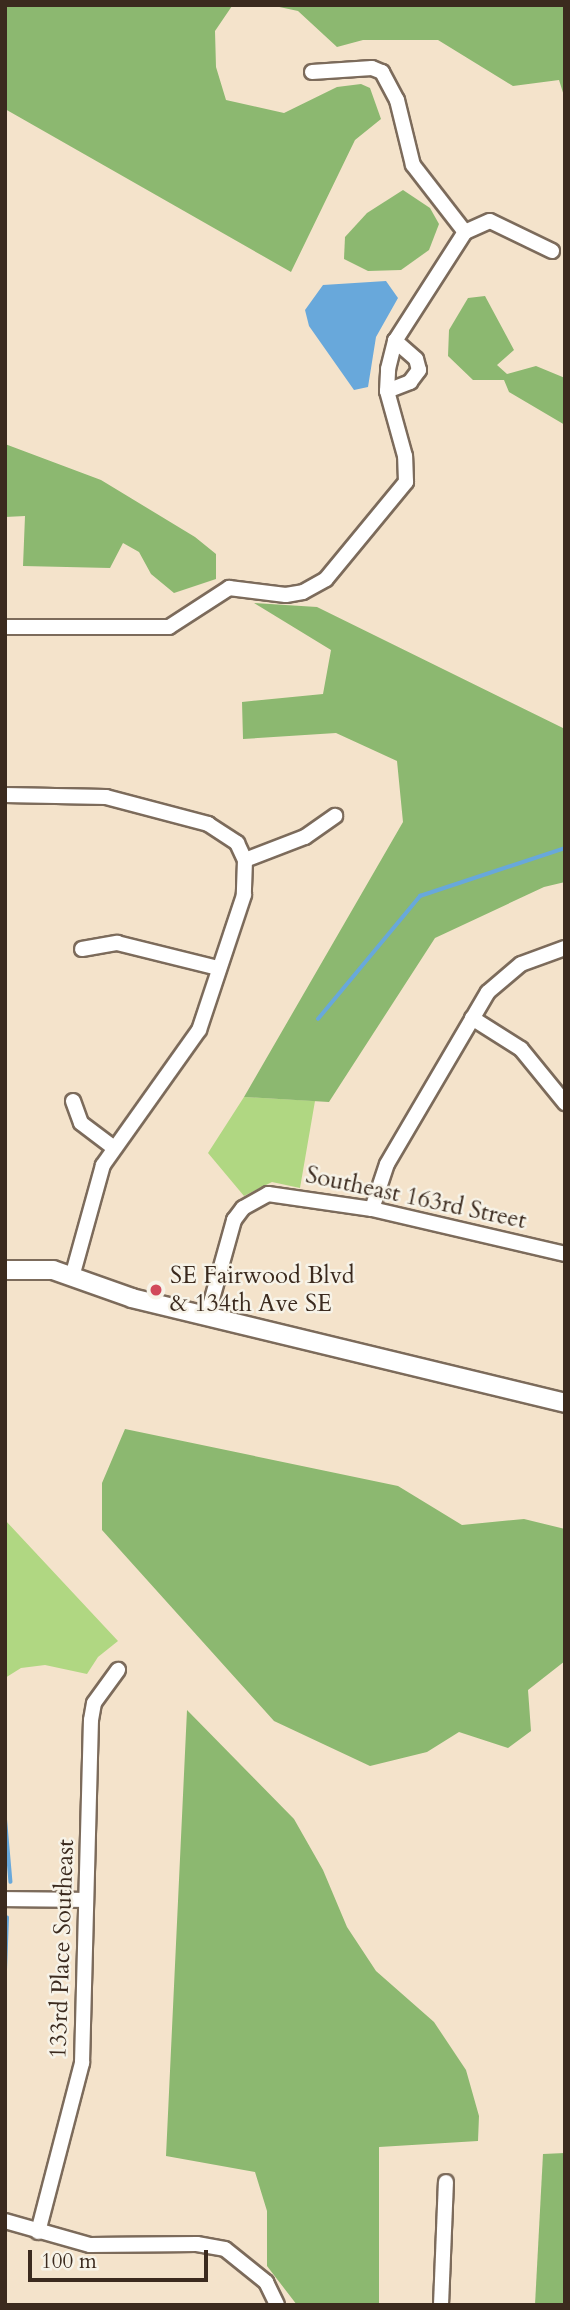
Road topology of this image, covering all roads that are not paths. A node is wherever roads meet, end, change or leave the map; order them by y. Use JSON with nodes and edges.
{"nodes":[{"id":1,"x":312,"y":72,"type":"dead end"},
{"id":2,"x":465,"y":232,"type":"junction"},
{"id":3,"x":552,"y":251,"type":"dead end"},
{"id":4,"x":395,"y":341,"type":"junction"},
{"id":5,"x":387,"y":391,"type":"junction"},
{"id":6,"x":5,"y":628,"type":"edge"},
{"id":7,"x":5,"y":795,"type":"edge"},
{"id":8,"x":335,"y":816,"type":"dead end"},
{"id":9,"x":245,"y":860,"type":"junction"},
{"id":10,"x":565,"y":948,"type":"edge"},
{"id":11,"x":82,"y":949,"type":"dead end"},
{"id":12,"x":218,"y":968,"type":"junction"},
{"id":13,"x":472,"y":1018,"type":"junction"},
{"id":14,"x":74,"y":1101,"type":"dead end"},
{"id":15,"x":565,"y":1103,"type":"edge"},
{"id":16,"x":113,"y":1147,"type":"junction"},
{"id":17,"x":372,"y":1209,"type":"junction"},
{"id":18,"x":565,"y":1254,"type":"edge"},
{"id":19,"x":5,"y":1270,"type":"edge"},
{"id":20,"x":72,"y":1277,"type":"junction"},
{"id":21,"x":207,"y":1317,"type":"junction"},
{"id":22,"x":565,"y":1403,"type":"edge"},
{"id":23,"x":118,"y":1670,"type":"dead end"},
{"id":24,"x":5,"y":1899,"type":"edge"},
{"id":25,"x":86,"y":1900,"type":"junction"},
{"id":26,"x":446,"y":2182,"type":"dead end"},
{"id":27,"x":5,"y":2221,"type":"edge"},
{"id":28,"x":38,"y":2232,"type":"junction"},
{"id":29,"x":277,"y":2305,"type":"edge"},
{"id":30,"x":441,"y":2305,"type":"edge"}],
"edges":[{"from":1,"to":2,"type":"street"},
{"from":2,"to":3,"type":"street"},
{"from":2,"to":4,"type":"street"},
{"from":4,"to":5,"type":"street"},
{"from":4,"to":5,"type":"street"},
{"from":5,"to":6,"type":"street"},
{"from":7,"to":9,"type":"street"},
{"from":8,"to":9,"type":"street"},
{"from":9,"to":12,"type":"street"},
{"from":10,"to":13,"type":"street"},
{"from":11,"to":12,"type":"street"},
{"from":12,"to":16,"type":"street"},
{"from":13,"to":15,"type":"street"},
{"from":13,"to":17,"type":"street"},
{"from":14,"to":16,"type":"street"},
{"from":16,"to":20,"type":"street"},
{"from":17,"to":18,"type":"street","name":"Southeast 163rd Street"},
{"from":17,"to":21,"type":"street","name":"Southeast 163rd Street"},
{"from":19,"to":20,"type":"street"},
{"from":20,"to":21,"type":"street"},
{"from":21,"to":22,"type":"street"},
{"from":23,"to":25,"type":"street","name":"133rd Place Southeast"},
{"from":24,"to":25,"type":"street"},
{"from":25,"to":28,"type":"street","name":"133rd Place Southeast"},
{"from":26,"to":30,"type":"street"},
{"from":27,"to":28,"type":"street"},
{"from":28,"to":29,"type":"street"}]}
